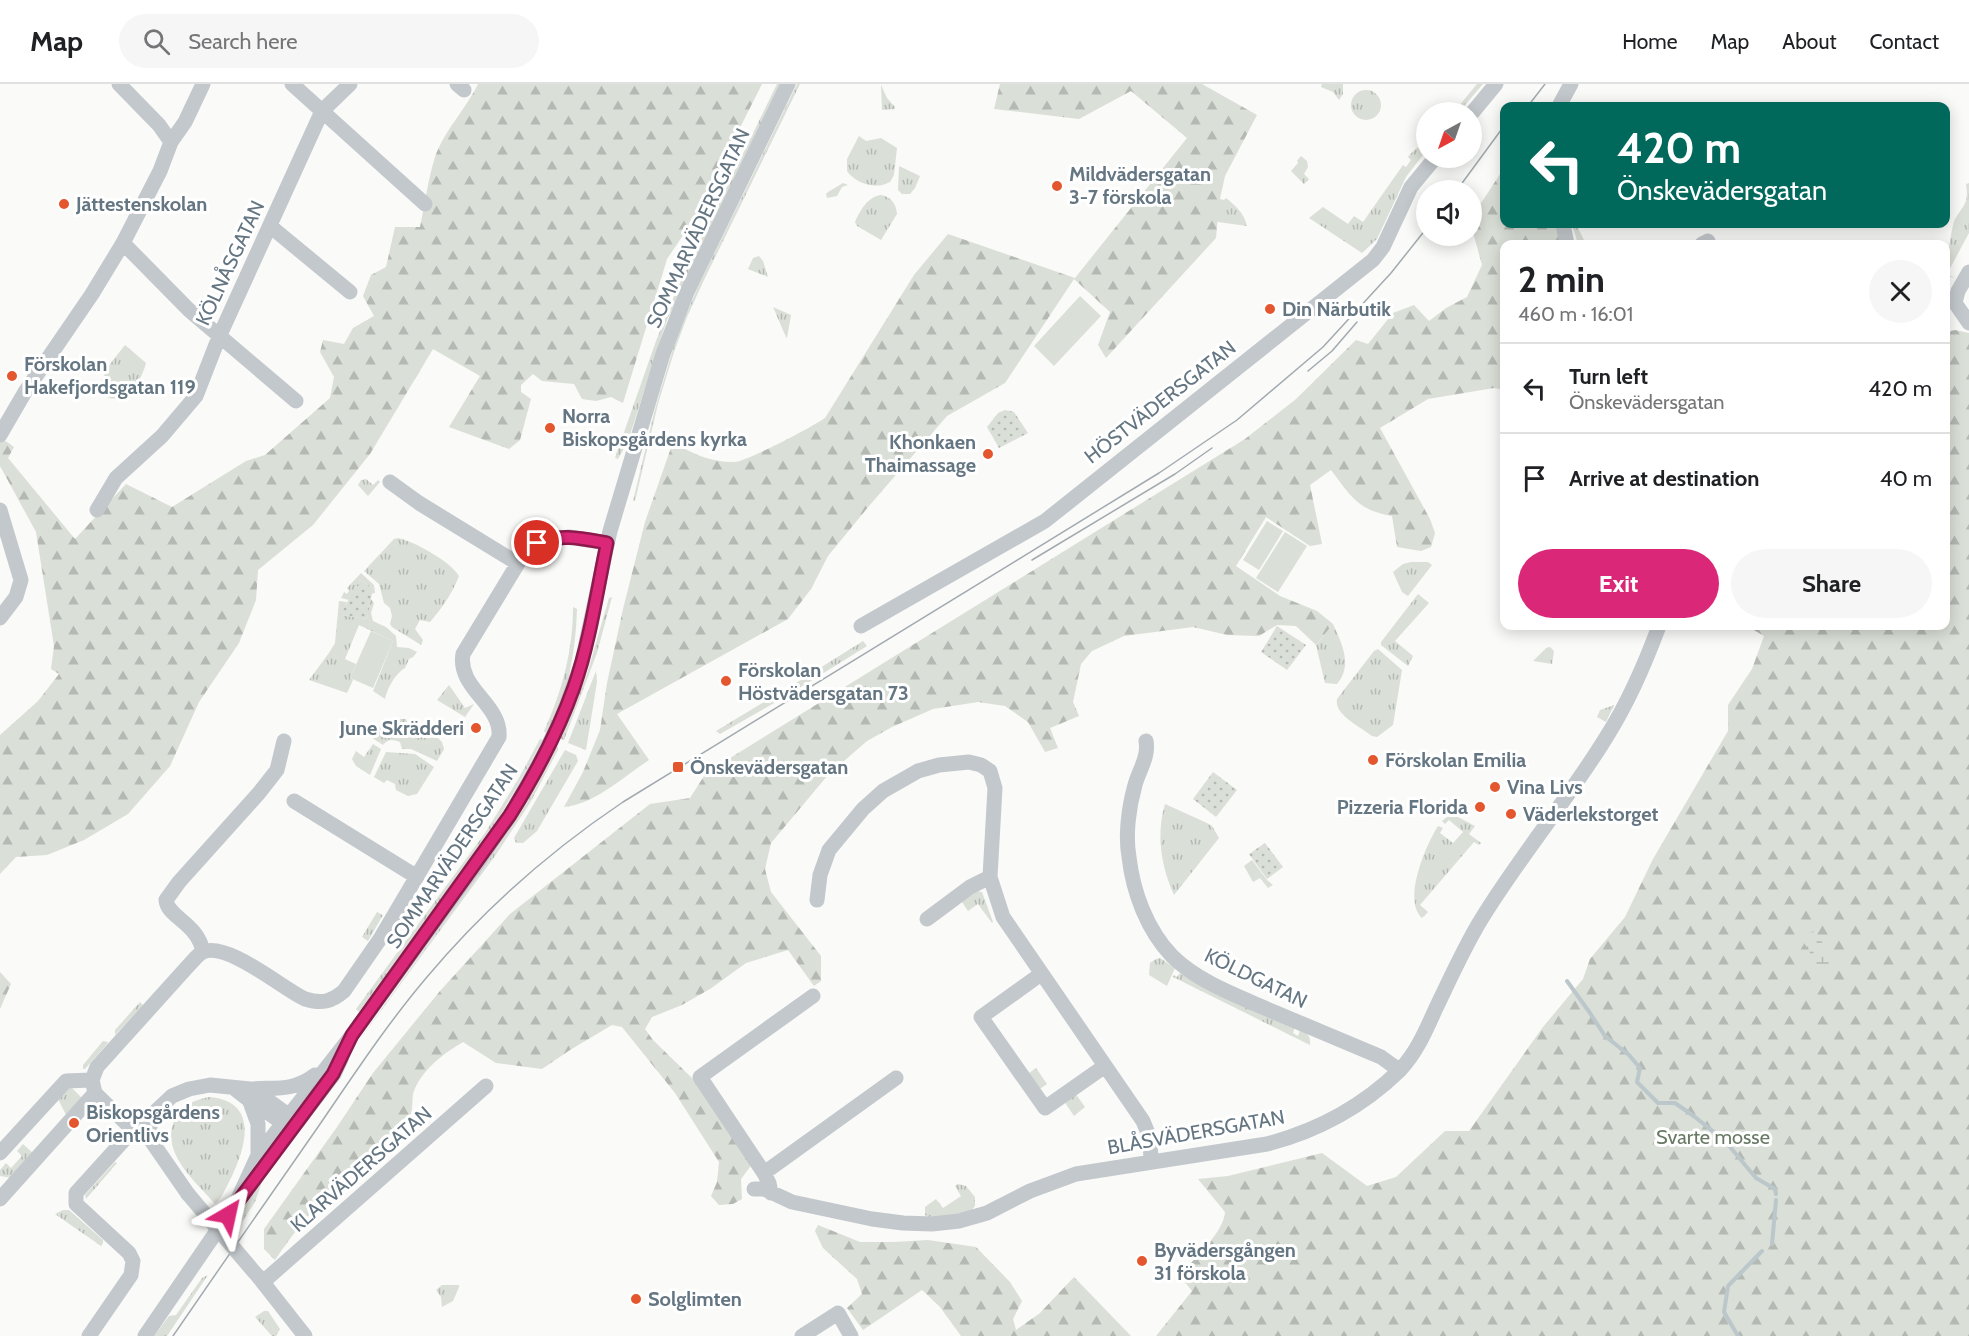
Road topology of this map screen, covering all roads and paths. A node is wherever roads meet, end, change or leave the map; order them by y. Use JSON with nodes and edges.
{"nodes":[{"id":1,"x":119,"y":84,"type":"edge"},
{"id":2,"x":203,"y":84,"type":"edge"},
{"id":3,"x":292,"y":84,"type":"edge"},
{"id":4,"x":350,"y":84,"type":"edge"},
{"id":5,"x":788,"y":84,"type":"edge"},
{"id":6,"x":1496,"y":84,"type":"edge"},
{"id":7,"x":1571,"y":84,"type":"edge"},
{"id":8,"x":1481,"y":102,"type":"edge"},
{"id":9,"x":1561,"y":102,"type":"edge"},
{"id":10,"x":322,"y":111,"type":"junction"},
{"id":11,"x":171,"y":142,"type":"junction"},
{"id":12,"x":1427,"y":168,"type":"edge"},
{"id":13,"x":425,"y":204,"type":"dead end"},
{"id":14,"x":270,"y":226,"type":"junction"},
{"id":15,"x":123,"y":243,"type":"junction"},
{"id":16,"x":1969,"y":272,"type":"edge"},
{"id":17,"x":350,"y":292,"type":"dead end"},
{"id":18,"x":1969,"y":322,"type":"edge"},
{"id":19,"x":219,"y":337,"type":"junction"},
{"id":20,"x":296,"y":401,"type":"dead end"},
{"id":21,"x":0,"y":435,"type":"edge"},
{"id":22,"x":390,"y":482,"type":"dead end"},
{"id":23,"x":0,"y":510,"type":"edge"},
{"id":24,"x":96,"y":510,"type":"dead end"},
{"id":25,"x":607,"y":543,"type":"junction"},
{"id":26,"x":517,"y":563,"type":"junction"},
{"id":27,"x":0,"y":618,"type":"edge"},
{"id":28,"x":861,"y":626,"type":"dead end"},
{"id":29,"x":1658,"y":630,"type":"edge"},
{"id":30,"x":284,"y":741,"type":"dead end"},
{"id":31,"x":1146,"y":741,"type":"dead end"},
{"id":32,"x":294,"y":801,"type":"dead end"},
{"id":33,"x":417,"y":877,"type":"junction"},
{"id":34,"x":990,"y":877,"type":"junction"},
{"id":35,"x":817,"y":900,"type":"dead end"},
{"id":36,"x":927,"y":919,"type":"dead end"},
{"id":37,"x":203,"y":952,"type":"junction"},
{"id":38,"x":1041,"y":974,"type":"junction"},
{"id":39,"x":813,"y":996,"type":"dead end"},
{"id":40,"x":352,"y":1035,"type":"junction"},
{"id":41,"x":327,"y":1066,"type":"junction"},
{"id":42,"x":1105,"y":1066,"type":"junction"},
{"id":43,"x":1399,"y":1070,"type":"junction"},
{"id":44,"x":896,"y":1078,"type":"dead end"},
{"id":45,"x":94,"y":1086,"type":"junction"},
{"id":46,"x":486,"y":1086,"type":"dead end"},
{"id":47,"x":244,"y":1093,"type":"junction"},
{"id":48,"x":290,"y":1123,"type":"junction"},
{"id":49,"x":149,"y":1129,"type":"junction"},
{"id":50,"x":133,"y":1130,"type":"junction"},
{"id":51,"x":0,"y":1153,"type":"edge"},
{"id":52,"x":258,"y":1155,"type":"junction"},
{"id":53,"x":1151,"y":1161,"type":"junction"},
{"id":54,"x":764,"y":1173,"type":"junction"},
{"id":55,"x":754,"y":1190,"type":"dead end"},
{"id":56,"x":771,"y":1194,"type":"junction"},
{"id":57,"x":0,"y":1199,"type":"edge"},
{"id":58,"x":236,"y":1203,"type":"junction"},
{"id":59,"x":259,"y":1277,"type":"junction"},
{"id":60,"x":89,"y":1336,"type":"edge"},
{"id":61,"x":145,"y":1336,"type":"edge"},
{"id":62,"x":305,"y":1336,"type":"edge"},
{"id":63,"x":802,"y":1336,"type":"edge"},
{"id":64,"x":851,"y":1336,"type":"edge"}],
"edges":[{"from":1,"to":11,"type":"street"},
{"from":2,"to":11,"type":"street"},
{"from":3,"to":10,"type":"street"},
{"from":4,"to":10,"type":"street","name":"KÖLNÅSGATAN"},
{"from":5,"to":25,"type":"street","name":"SOMMARVÄDERSGATAN"},
{"from":6,"to":8,"type":"street"},
{"from":7,"to":9,"type":"street"},
{"from":10,"to":13,"type":"street"},
{"from":10,"to":14,"type":"street","name":"KÖLNÅSGATAN"},
{"from":11,"to":15,"type":"street"},
{"from":12,"to":28,"type":"street","name":"HÖSTVÄDERSGATAN"},
{"from":14,"to":17,"type":"street"},
{"from":14,"to":19,"type":"street","name":"KÖLNÅSGATAN"},
{"from":15,"to":19,"type":"street"},
{"from":15,"to":21,"type":"street"},
{"from":16,"to":18,"type":"street"},
{"from":19,"to":20,"type":"street"},
{"from":19,"to":24,"type":"street","name":"KÖLNÅSGATAN"},
{"from":22,"to":26,"type":"street"},
{"from":23,"to":27,"type":"street"},
{"from":25,"to":26,"type":"street"},
{"from":25,"to":40,"type":"street","name":"SOMMARVÄDERSGATAN"},
{"from":26,"to":33,"type":"street"},
{"from":29,"to":43,"type":"street","name":"BLÅSVÄDERSGATAN"},
{"from":30,"to":37,"type":"street"},
{"from":31,"to":43,"type":"street","name":"KÖLDGATAN"},
{"from":32,"to":33,"type":"street"},
{"from":33,"to":37,"type":"street"},
{"from":34,"to":35,"type":"street"},
{"from":34,"to":36,"type":"street"},
{"from":34,"to":38,"type":"street"},
{"from":37,"to":45,"type":"street"},
{"from":38,"to":42,"type":"street"},
{"from":38,"to":42,"type":"street"},
{"from":39,"to":54,"type":"street"},
{"from":40,"to":41,"type":"street","name":"SOMMARVÄDERSGATAN"},
{"from":40,"to":48,"type":"street","name":"SOMMARVÄDERSGATAN"},
{"from":41,"to":47,"type":"street"},
{"from":41,"to":48,"type":"street","name":"SOMMARVÄDERSGATAN"},
{"from":42,"to":53,"type":"street"},
{"from":43,"to":53,"type":"street","name":"BLÅSVÄDERSGATAN"},
{"from":44,"to":54,"type":"street"},
{"from":45,"to":50,"type":"street"},
{"from":45,"to":51,"type":"street"},
{"from":45,"to":57,"type":"street"},
{"from":46,"to":59,"type":"street","name":"KLARVÄDERSGATAN"},
{"from":47,"to":48,"type":"street"},
{"from":47,"to":49,"type":"street"},
{"from":47,"to":52,"type":"street"},
{"from":48,"to":52,"type":"street","name":"SOMMARVÄDERSGATAN"},
{"from":48,"to":58,"type":"street","name":"SOMMARVÄDERSGATAN"},
{"from":49,"to":50,"type":"street"},
{"from":49,"to":59,"type":"street","bridge":true},
{"from":50,"to":60,"type":"street"},
{"from":52,"to":58,"type":"street","name":"SOMMARVÄDERSGATAN"},
{"from":53,"to":56,"type":"street","name":"BLÅSVÄDERSGATAN"},
{"from":54,"to":56,"type":"street"},
{"from":55,"to":56,"type":"street","name":"BLÅSVÄDERSGATAN"},
{"from":58,"to":61,"type":"street","name":"SOMMARVÄDERSGATAN"},
{"from":59,"to":62,"type":"street"},
{"from":63,"to":64,"type":"street"}]}
